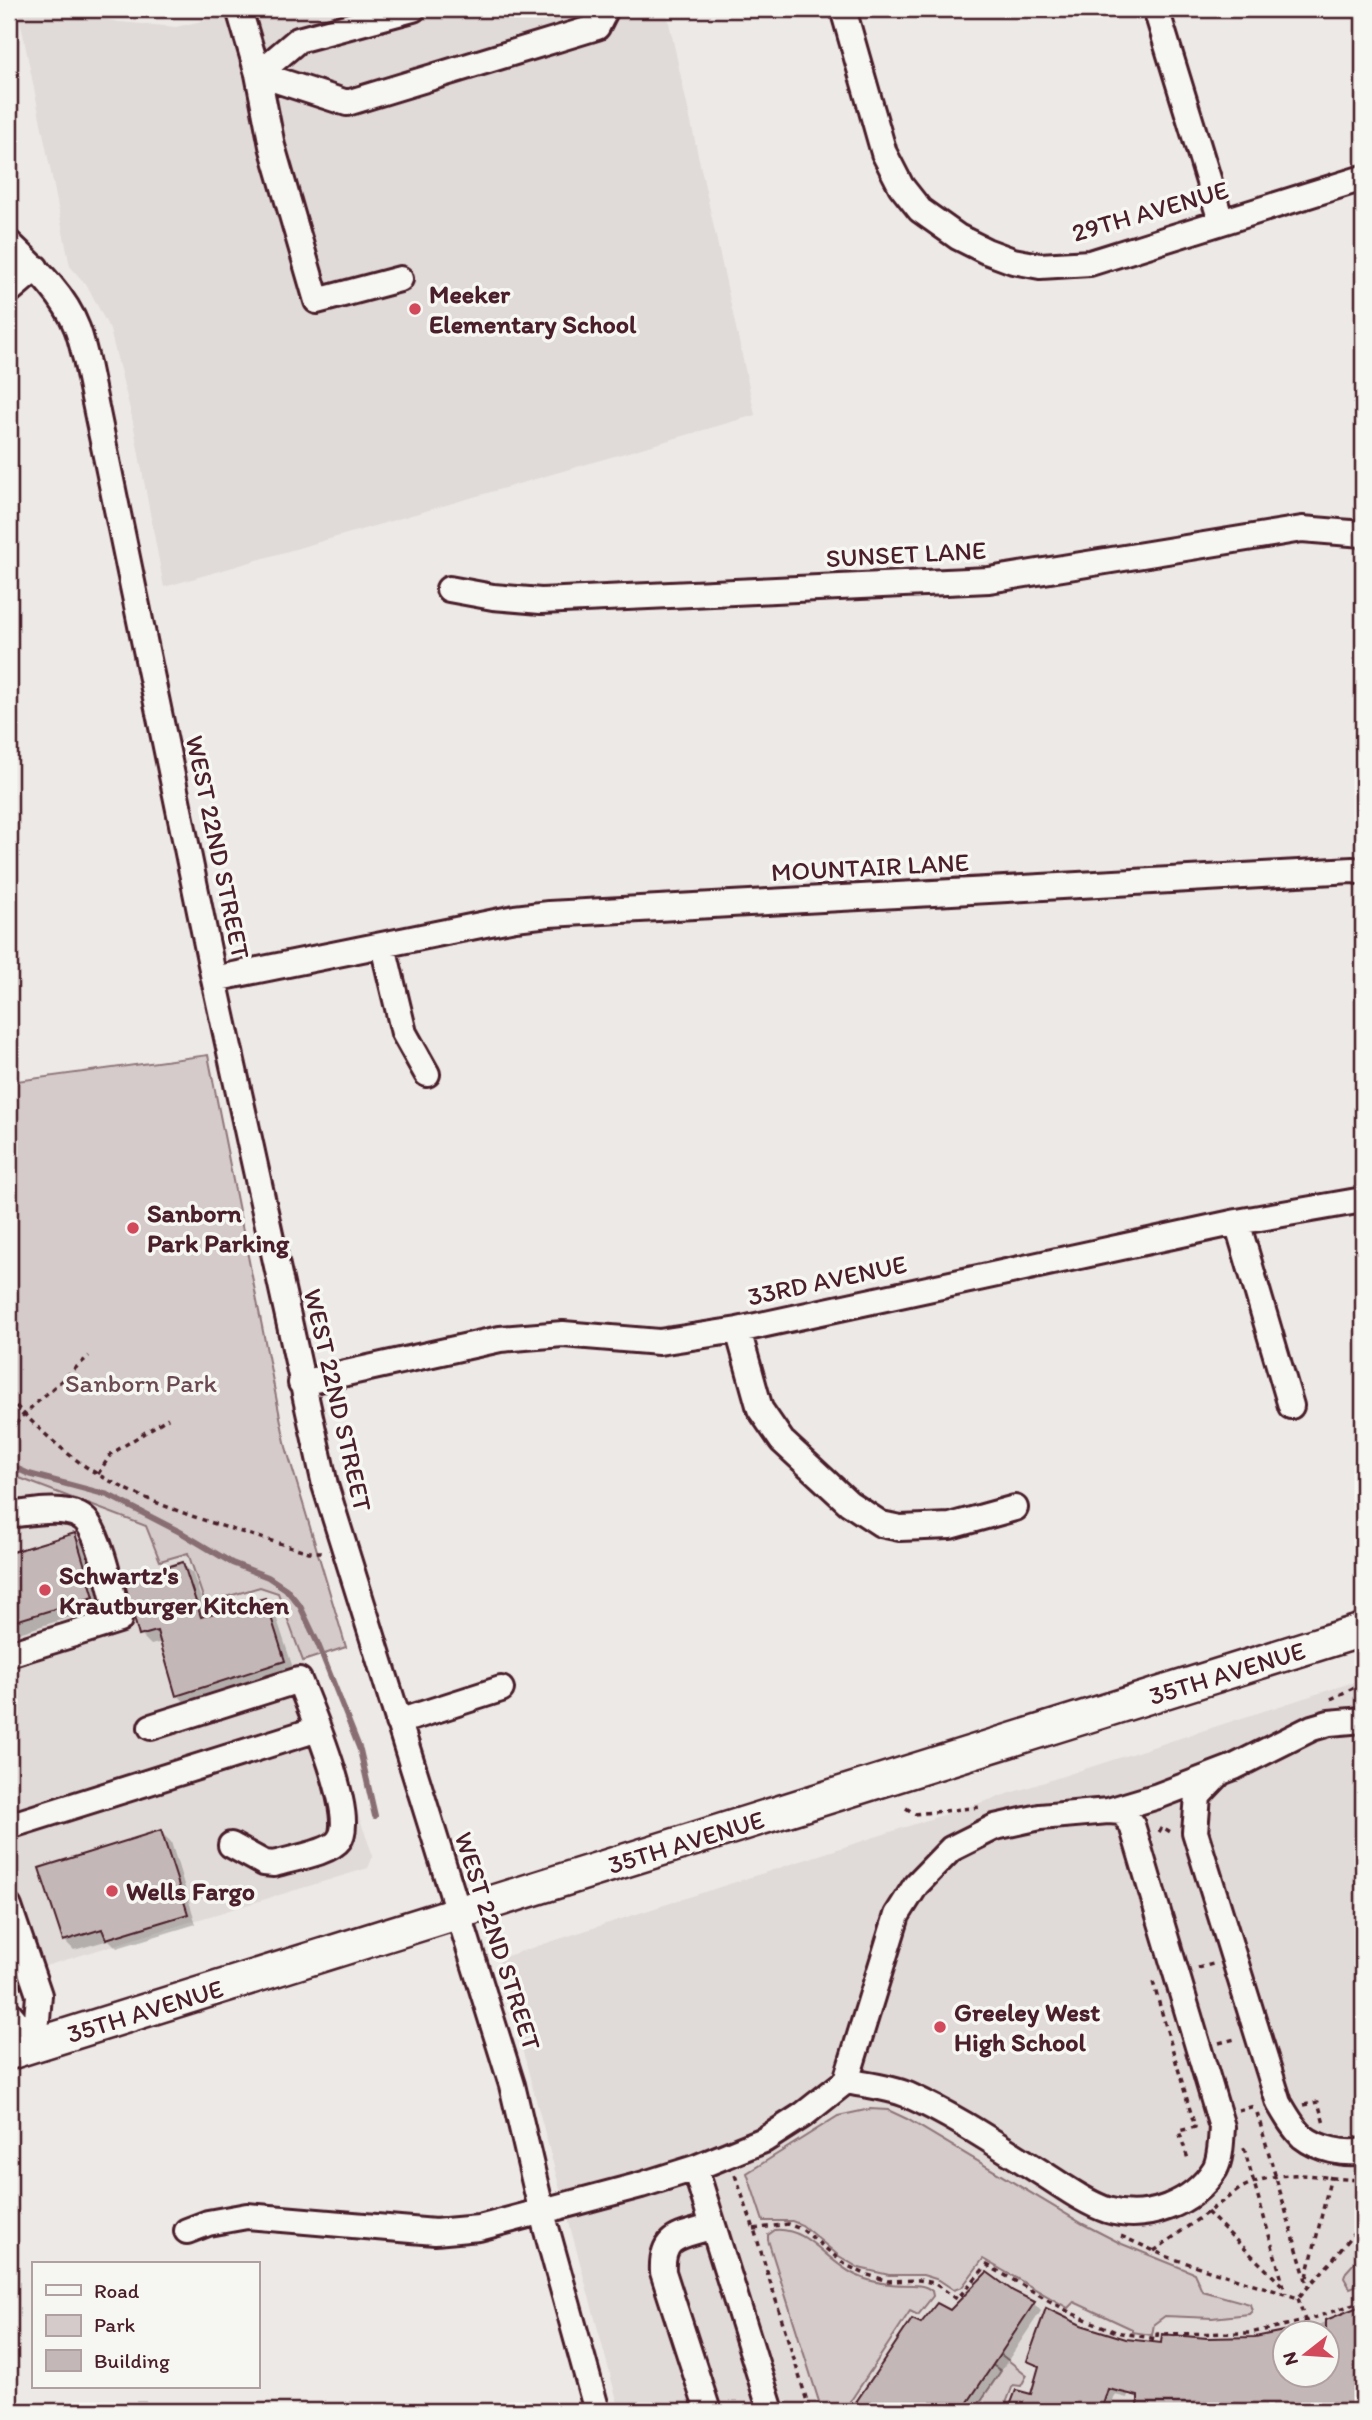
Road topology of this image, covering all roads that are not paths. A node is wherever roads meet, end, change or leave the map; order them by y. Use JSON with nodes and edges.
{"nodes":[{"id":1,"x":239,"y":9,"type":"edge"},
{"id":2,"x":413,"y":9,"type":"edge"},
{"id":3,"x":606,"y":9,"type":"edge"},
{"id":4,"x":843,"y":9,"type":"edge"},
{"id":5,"x":1156,"y":9,"type":"edge"},
{"id":6,"x":258,"y":74,"type":"junction"},
{"id":7,"x":1363,"y":178,"type":"edge"},
{"id":8,"x":1221,"y":221,"type":"junction"},
{"id":9,"x":9,"y":243,"type":"edge"},
{"id":10,"x":36,"y":268,"type":"junction"},
{"id":11,"x":400,"y":279,"type":"dead end"},
{"id":12,"x":9,"y":291,"type":"edge"},
{"id":13,"x":1363,"y":534,"type":"edge"},
{"id":14,"x":449,"y":589,"type":"dead end"},
{"id":15,"x":1363,"y":872,"type":"edge"},
{"id":16,"x":383,"y":946,"type":"junction"},
{"id":17,"x":214,"y":979,"type":"junction"},
{"id":18,"x":427,"y":1074,"type":"dead end"},
{"id":19,"x":1363,"y":1200,"type":"edge"},
{"id":20,"x":1237,"y":1222,"type":"junction"},
{"id":21,"x":738,"y":1330,"type":"junction"},
{"id":22,"x":301,"y":1383,"type":"junction"},
{"id":23,"x":1291,"y":1406,"type":"dead end"},
{"id":24,"x":1015,"y":1508,"type":"dead end"},
{"id":25,"x":9,"y":1515,"type":"edge"},
{"id":26,"x":1363,"y":1630,"type":"edge"},
{"id":27,"x":9,"y":1654,"type":"edge"},
{"id":28,"x":501,"y":1689,"type":"dead end"},
{"id":29,"x":1363,"y":1720,"type":"edge"},
{"id":30,"x":398,"y":1722,"type":"junction"},
{"id":31,"x":151,"y":1727,"type":"dead end"},
{"id":32,"x":318,"y":1729,"type":"junction"},
{"id":33,"x":1219,"y":1774,"type":"junction"},
{"id":34,"x":1108,"y":1811,"type":"junction"},
{"id":35,"x":1132,"y":1825,"type":"junction"},
{"id":36,"x":9,"y":1826,"type":"edge"},
{"id":37,"x":1195,"y":1832,"type":"junction"},
{"id":38,"x":231,"y":1845,"type":"dead end"},
{"id":39,"x":9,"y":1907,"type":"edge"},
{"id":40,"x":457,"y":1914,"type":"junction"},
{"id":41,"x":9,"y":2013,"type":"edge"},
{"id":42,"x":22,"y":2049,"type":"edge"},
{"id":43,"x":846,"y":2081,"type":"junction"},
{"id":44,"x":1363,"y":2151,"type":"edge"},
{"id":45,"x":695,"y":2168,"type":"junction"},
{"id":46,"x":542,"y":2213,"type":"junction"},
{"id":47,"x":713,"y":2225,"type":"junction"},
{"id":48,"x":187,"y":2231,"type":"dead end"},
{"id":49,"x":597,"y":2411,"type":"edge"},
{"id":50,"x":708,"y":2411,"type":"edge"},
{"id":51,"x":771,"y":2411,"type":"edge"}],
"edges":[{"from":1,"to":6,"type":"street"},
{"from":2,"to":6,"type":"street"},
{"from":3,"to":6,"type":"street"},
{"from":4,"to":8,"type":"street","name":"29TH AVENUE"},
{"from":5,"to":8,"type":"street"},
{"from":6,"to":11,"type":"street"},
{"from":7,"to":8,"type":"street","name":"29TH AVENUE"},
{"from":9,"to":10,"type":"street","name":"WEST 22ND STREET"},
{"from":10,"to":12,"type":"street"},
{"from":10,"to":17,"type":"street","name":"WEST 22ND STREET"},
{"from":13,"to":14,"type":"street","name":"SUNSET LANE"},
{"from":15,"to":16,"type":"street","name":"MOUNTAIR LANE"},
{"from":16,"to":17,"type":"street","name":"MOUNTAIR LANE"},
{"from":16,"to":18,"type":"street"},
{"from":17,"to":22,"type":"street","name":"WEST 22ND STREET"},
{"from":19,"to":20,"type":"street","name":"33RD AVENUE"},
{"from":20,"to":21,"type":"street","name":"33RD AVENUE"},
{"from":20,"to":23,"type":"street"},
{"from":21,"to":22,"type":"street","name":"33RD AVENUE"},
{"from":21,"to":24,"type":"street"},
{"from":22,"to":30,"type":"street","name":"WEST 22ND STREET"},
{"from":25,"to":27,"type":"street"},
{"from":26,"to":40,"type":"main road","name":"35TH AVENUE"},
{"from":28,"to":30,"type":"street"},
{"from":29,"to":33,"type":"street"},
{"from":30,"to":40,"type":"street","name":"WEST 22ND STREET"},
{"from":31,"to":32,"type":"street"},
{"from":32,"to":36,"type":"street"},
{"from":32,"to":38,"type":"street"},
{"from":33,"to":34,"type":"street"},
{"from":33,"to":37,"type":"street"},
{"from":34,"to":35,"type":"street"},
{"from":34,"to":43,"type":"street"},
{"from":35,"to":37,"type":"street"},
{"from":35,"to":43,"type":"street"},
{"from":37,"to":44,"type":"street"},
{"from":39,"to":42,"type":"street"},
{"from":40,"to":42,"type":"main road","name":"35TH AVENUE"},
{"from":40,"to":46,"type":"street","name":"WEST 22ND STREET"},
{"from":41,"to":42,"type":"street"},
{"from":43,"to":45,"type":"street"},
{"from":45,"to":46,"type":"street"},
{"from":45,"to":47,"type":"street"},
{"from":46,"to":48,"type":"street"},
{"from":46,"to":49,"type":"street","name":"WEST 22ND STREET"},
{"from":47,"to":50,"type":"street"},
{"from":47,"to":51,"type":"street"}]}
